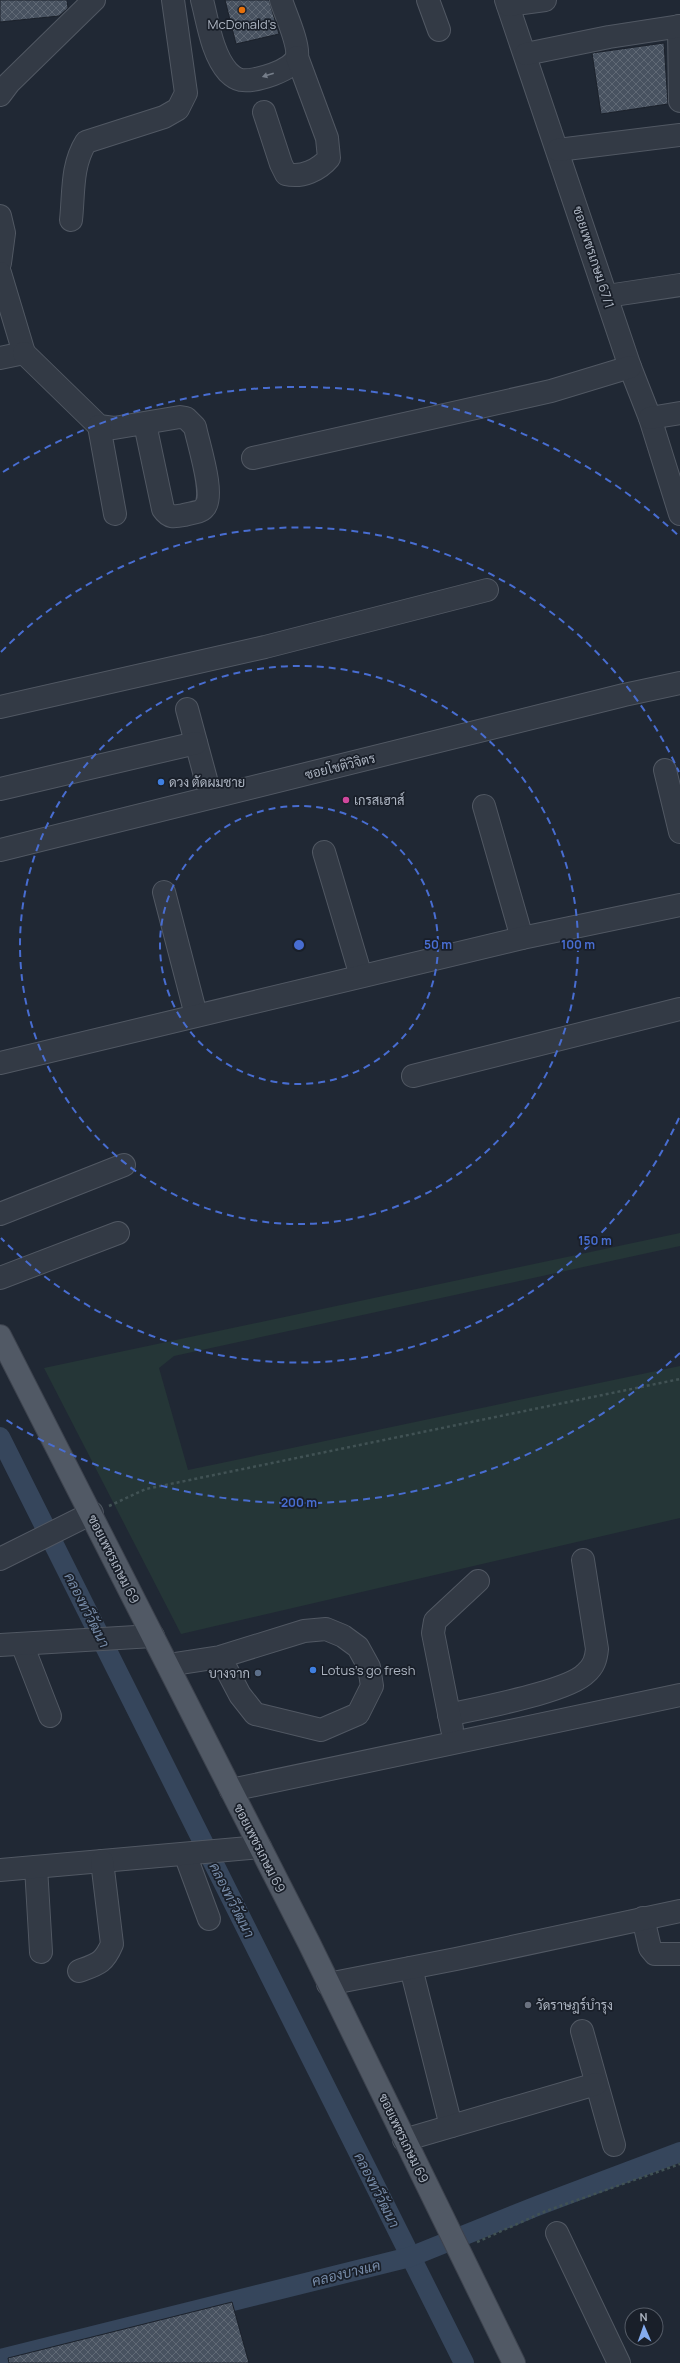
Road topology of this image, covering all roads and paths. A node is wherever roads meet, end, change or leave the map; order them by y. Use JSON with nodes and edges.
{"nodes":[{"id":1,"x":94,"y":0,"type":"edge"},
{"id":2,"x":173,"y":0,"type":"edge"},
{"id":3,"x":202,"y":0,"type":"edge"},
{"id":4,"x":281,"y":0,"type":"edge"},
{"id":5,"x":428,"y":0,"type":"edge"},
{"id":6,"x":545,"y":0,"type":"edge"},
{"id":7,"x":507,"y":2,"type":"edge"},
{"id":8,"x":680,"y":26,"type":"edge"},
{"id":9,"x":439,"y":30,"type":"dead end"},
{"id":10,"x":526,"y":54,"type":"junction"},
{"id":11,"x":297,"y":57,"type":"junction"},
{"id":12,"x":0,"y":95,"type":"edge"},
{"id":13,"x":680,"y":101,"type":"edge"},
{"id":14,"x":264,"y":112,"type":"dead end"},
{"id":15,"x":680,"y":135,"type":"edge"},
{"id":16,"x":558,"y":150,"type":"junction"},
{"id":17,"x":0,"y":216,"type":"edge"},
{"id":18,"x":71,"y":220,"type":"dead end"},
{"id":19,"x":0,"y":263,"type":"edge"},
{"id":20,"x":0,"y":273,"type":"edge"},
{"id":21,"x":680,"y":285,"type":"edge"},
{"id":22,"x":607,"y":296,"type":"junction"},
{"id":23,"x":24,"y":353,"type":"junction"},
{"id":24,"x":0,"y":358,"type":"edge"},
{"id":25,"x":630,"y":366,"type":"junction"},
{"id":26,"x":680,"y":413,"type":"edge"},
{"id":27,"x":650,"y":418,"type":"junction"},
{"id":28,"x":145,"y":424,"type":"dead end"},
{"id":29,"x":99,"y":426,"type":"junction"},
{"id":30,"x":253,"y":458,"type":"dead end"},
{"id":31,"x":114,"y":514,"type":"dead end"},
{"id":32,"x":680,"y":514,"type":"edge"},
{"id":33,"x":487,"y":590,"type":"dead end"},
{"id":34,"x":680,"y":683,"type":"edge"},
{"id":35,"x":0,"y":707,"type":"edge"},
{"id":36,"x":187,"y":708,"type":"dead end"},
{"id":37,"x":196,"y":743,"type":"junction"},
{"id":38,"x":664,"y":770,"type":"dead end"},
{"id":39,"x":207,"y":784,"type":"dead end"},
{"id":40,"x":0,"y":789,"type":"edge"},
{"id":41,"x":484,"y":806,"type":"dead end"},
{"id":42,"x":680,"y":832,"type":"edge"},
{"id":43,"x":1,"y":848,"type":"edge"},
{"id":44,"x":324,"y":852,"type":"dead end"},
{"id":45,"x":164,"y":892,"type":"dead end"},
{"id":46,"x":680,"y":905,"type":"edge"},
{"id":47,"x":522,"y":938,"type":"junction"},
{"id":48,"x":361,"y":976,"type":"junction"},
{"id":49,"x":680,"y":1009,"type":"edge"},
{"id":50,"x":196,"y":1015,"type":"junction"},
{"id":51,"x":0,"y":1063,"type":"edge"},
{"id":52,"x":413,"y":1076,"type":"dead end"},
{"id":53,"x":124,"y":1165,"type":"dead end"},
{"id":54,"x":0,"y":1214,"type":"edge"},
{"id":55,"x":118,"y":1232,"type":"dead end"},
{"id":56,"x":0,"y":1278,"type":"edge"},
{"id":57,"x":0,"y":1336,"type":"edge"},
{"id":58,"x":680,"y":1379,"type":"edge"},
{"id":59,"x":83,"y":1518,"type":"junction"},
{"id":60,"x":0,"y":1559,"type":"edge"},
{"id":61,"x":583,"y":1560,"type":"dead end"},
{"id":62,"x":478,"y":1581,"type":"dead end"},
{"id":63,"x":144,"y":1636,"type":"junction"},
{"id":64,"x":22,"y":1644,"type":"junction"},
{"id":65,"x":0,"y":1645,"type":"edge"},
{"id":66,"x":220,"y":1657,"type":"junction"},
{"id":67,"x":168,"y":1665,"type":"junction"},
{"id":68,"x":680,"y":1695,"type":"edge"},
{"id":69,"x":449,"y":1715,"type":"junction"},
{"id":70,"x":50,"y":1716,"type":"dead end"},
{"id":71,"x":454,"y":1742,"type":"junction"},
{"id":72,"x":231,"y":1790,"type":"junction"},
{"id":73,"x":249,"y":1849,"type":"junction"},
{"id":74,"x":187,"y":1854,"type":"junction"},
{"id":75,"x":102,"y":1862,"type":"junction"},
{"id":76,"x":36,"y":1867,"type":"junction"},
{"id":77,"x":0,"y":1870,"type":"edge"},
{"id":78,"x":680,"y":1911,"type":"edge"},
{"id":79,"x":643,"y":1918,"type":"junction"},
{"id":80,"x":210,"y":1919,"type":"dead end"},
{"id":81,"x":41,"y":1952,"type":"dead end"},
{"id":82,"x":680,"y":1954,"type":"edge"},
{"id":83,"x":411,"y":1968,"type":"junction"},
{"id":84,"x":79,"y":1971,"type":"dead end"},
{"id":85,"x":328,"y":1984,"type":"junction"},
{"id":86,"x":582,"y":2031,"type":"dead end"},
{"id":87,"x":596,"y":2084,"type":"junction"},
{"id":88,"x":451,"y":2126,"type":"junction"},
{"id":89,"x":404,"y":2140,"type":"junction"},
{"id":90,"x":614,"y":2145,"type":"dead end"},
{"id":91,"x":557,"y":2233,"type":"dead end"},
{"id":92,"x":514,"y":2363,"type":"edge"},
{"id":93,"x":619,"y":2363,"type":"edge"}],
"edges":[{"from":1,"to":12,"type":"street"},
{"from":2,"to":18,"type":"street"},
{"from":11,"to":3,"type":"street","one_way":true},
{"from":4,"to":11,"type":"street"},
{"from":5,"to":9,"type":"street"},
{"from":6,"to":7,"type":"street"},
{"from":7,"to":10,"type":"street","name":"ซอยเพชรเกษม 67/1"},
{"from":8,"to":10,"type":"street"},
{"from":8,"to":13,"type":"street"},
{"from":10,"to":16,"type":"street","name":"ซอยเพชรเกษม 67/1"},
{"from":11,"to":14,"type":"street"},
{"from":15,"to":16,"type":"street"},
{"from":16,"to":22,"type":"street","name":"ซอยเพชรเกษม 67/1"},
{"from":17,"to":19,"type":"street"},
{"from":20,"to":23,"type":"street"},
{"from":21,"to":22,"type":"street"},
{"from":22,"to":25,"type":"street","name":"ซอยเพชรเกษม 67/1"},
{"from":23,"to":24,"type":"street"},
{"from":23,"to":29,"type":"street"},
{"from":25,"to":27,"type":"street","name":"ซอยเพชรเกษม 67/1"},
{"from":25,"to":30,"type":"street"},
{"from":26,"to":27,"type":"street"},
{"from":27,"to":32,"type":"street","name":"ซอยเพชรเกษม 67/1"},
{"from":28,"to":29,"type":"street"},
{"from":29,"to":31,"type":"street"},
{"from":33,"to":35,"type":"street"},
{"from":34,"to":43,"type":"street","name":"ซอยโชติวิจิตร"},
{"from":36,"to":37,"type":"street"},
{"from":37,"to":39,"type":"street"},
{"from":37,"to":40,"type":"street"},
{"from":38,"to":42,"type":"street"},
{"from":41,"to":47,"type":"street"},
{"from":44,"to":48,"type":"street"},
{"from":45,"to":50,"type":"street"},
{"from":46,"to":47,"type":"street"},
{"from":47,"to":48,"type":"street"},
{"from":48,"to":50,"type":"street"},
{"from":49,"to":52,"type":"street"},
{"from":50,"to":51,"type":"street"},
{"from":53,"to":54,"type":"street"},
{"from":55,"to":56,"type":"street"},
{"from":57,"to":59,"type":"main road","name":"ซอยเพชรเกษม 69"},
{"from":58,"to":59,"type":"path"},
{"from":59,"to":60,"type":"street"},
{"from":59,"to":63,"type":"main road","name":"ซอยเพชรเกษม 69"},
{"from":61,"to":69,"type":"street"},
{"from":62,"to":69,"type":"street"},
{"from":63,"to":64,"type":"street"},
{"from":63,"to":67,"type":"main road","name":"ซอยเพชรเกษม 69"},
{"from":64,"to":65,"type":"street"},
{"from":64,"to":70,"type":"street"},
{"from":66,"to":66,"type":"street"},
{"from":66,"to":67,"type":"street"},
{"from":67,"to":72,"type":"main road","name":"ซอยเพชรเกษม 69"},
{"from":68,"to":71,"type":"street"},
{"from":69,"to":71,"type":"street"},
{"from":71,"to":72,"type":"street"},
{"from":72,"to":73,"type":"main road","name":"ซอยเพชรเกษม 69"},
{"from":73,"to":74,"type":"street"},
{"from":73,"to":85,"type":"main road","name":"ซอยเพชรเกษม 69"},
{"from":74,"to":75,"type":"street"},
{"from":74,"to":80,"type":"street"},
{"from":75,"to":76,"type":"street"},
{"from":75,"to":84,"type":"street"},
{"from":76,"to":77,"type":"street"},
{"from":76,"to":81,"type":"street"},
{"from":78,"to":79,"type":"street"},
{"from":79,"to":82,"type":"street"},
{"from":79,"to":83,"type":"street"},
{"from":83,"to":85,"type":"street"},
{"from":83,"to":88,"type":"street"},
{"from":85,"to":89,"type":"main road","name":"ซอยเพชรเกษม 69"},
{"from":86,"to":87,"type":"street"},
{"from":87,"to":88,"type":"street"},
{"from":87,"to":90,"type":"street"},
{"from":88,"to":89,"type":"street"},
{"from":89,"to":92,"type":"main road","name":"ซอยเพชรเกษม 69"},
{"from":91,"to":93,"type":"street"}]}
